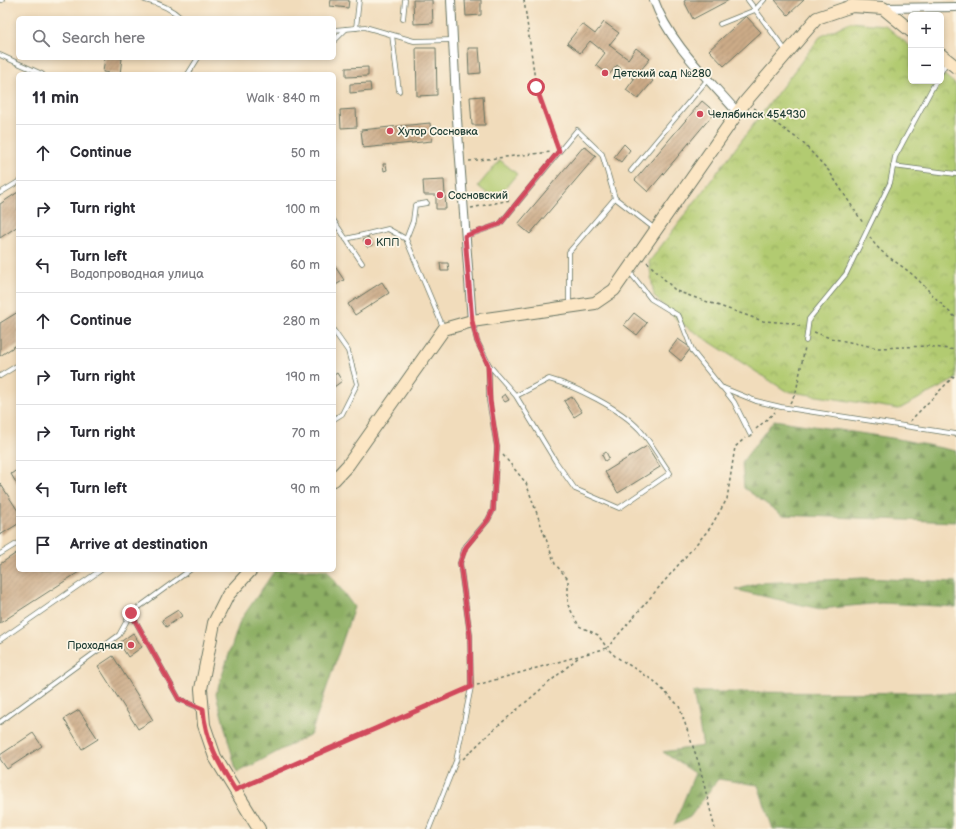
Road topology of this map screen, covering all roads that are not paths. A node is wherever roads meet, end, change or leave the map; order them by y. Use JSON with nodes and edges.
{"nodes":[{"id":1,"x":145,"y":0,"type":"edge"},
{"id":2,"x":359,"y":0,"type":"edge"},
{"id":3,"x":405,"y":0,"type":"edge"},
{"id":4,"x":451,"y":0,"type":"edge"},
{"id":5,"x":654,"y":0,"type":"edge"},
{"id":6,"x":748,"y":0,"type":"edge"},
{"id":7,"x":764,"y":0,"type":"edge"},
{"id":8,"x":928,"y":4,"type":"edge"},
{"id":9,"x":956,"y":7,"type":"edge"},
{"id":10,"x":883,"y":8,"type":"junction"},
{"id":11,"x":755,"y":10,"type":"junction"},
{"id":12,"x":178,"y":16,"type":"edge"},
{"id":13,"x":403,"y":19,"type":"dead end"},
{"id":14,"x":720,"y":24,"type":"dead end"},
{"id":15,"x":356,"y":28,"type":"junction"},
{"id":16,"x":347,"y":29,"type":"junction"},
{"id":17,"x":908,"y":29,"type":"edge"},
{"id":18,"x":336,"y":30,"type":"edge"},
{"id":19,"x":392,"y":34,"type":"junction"},
{"id":20,"x":336,"y":39,"type":"edge"},
{"id":21,"x":453,"y":40,"type":"junction"},
{"id":22,"x":787,"y":52,"type":"junction"},
{"id":23,"x":0,"y":55,"type":"edge"},
{"id":24,"x":197,"y":60,"type":"edge"},
{"id":25,"x":38,"y":72,"type":"edge"},
{"id":26,"x":189,"y":72,"type":"edge"},
{"id":27,"x":708,"y":78,"type":"junction"},
{"id":28,"x":934,"y":84,"type":"edge"},
{"id":29,"x":399,"y":91,"type":"dead end"},
{"id":30,"x":737,"y":112,"type":"junction"},
{"id":31,"x":894,"y":166,"type":"junction"},
{"id":32,"x":631,"y":171,"type":"dead end"},
{"id":33,"x":956,"y":174,"type":"edge"},
{"id":34,"x":16,"y":183,"type":"edge"},
{"id":35,"x":0,"y":193,"type":"edge"},
{"id":36,"x":615,"y":198,"type":"junction"},
{"id":37,"x":427,"y":203,"type":"dead end"},
{"id":38,"x":336,"y":225,"type":"edge"},
{"id":39,"x":656,"y":230,"type":"junction"},
{"id":40,"x":465,"y":236,"type":"junction"},
{"id":41,"x":346,"y":239,"type":"junction"},
{"id":42,"x":406,"y":239,"type":"junction"},
{"id":43,"x":362,"y":263,"type":"dead end"},
{"id":44,"x":628,"y":270,"type":"junction"},
{"id":45,"x":569,"y":306,"type":"junction"},
{"id":46,"x":472,"y":321,"type":"junction"},
{"id":47,"x":444,"y":329,"type":"junction"},
{"id":48,"x":336,"y":334,"type":"edge"},
{"id":49,"x":806,"y":341,"type":"road end"},
{"id":50,"x":488,"y":365,"type":"junction"},
{"id":51,"x":16,"y":366,"type":"edge"},
{"id":52,"x":0,"y":376,"type":"edge"},
{"id":53,"x":721,"y":387,"type":"junction"},
{"id":54,"x":516,"y":396,"type":"junction"},
{"id":55,"x":336,"y":418,"type":"edge"},
{"id":56,"x":750,"y":434,"type":"road end"},
{"id":57,"x":956,"y":434,"type":"edge"},
{"id":58,"x":336,"y":478,"type":"edge"},
{"id":59,"x":16,"y":544,"type":"edge"},
{"id":60,"x":0,"y":554,"type":"edge"},
{"id":61,"x":98,"y":572,"type":"edge"},
{"id":62,"x":187,"y":572,"type":"edge"},
{"id":63,"x":249,"y":572,"type":"edge"},
{"id":64,"x":131,"y":613,"type":"junction"},
{"id":65,"x":0,"y":640,"type":"edge"},
{"id":66,"x":203,"y":709,"type":"junction"},
{"id":67,"x":0,"y":722,"type":"edge"},
{"id":68,"x":259,"y":829,"type":"edge"},
{"id":69,"x":429,"y":829,"type":"edge"}],
"edges":[{"from":1,"to":12,"type":"lane"},
{"from":2,"to":15,"type":"lane"},
{"from":3,"to":13,"type":"lane"},
{"from":4,"to":21,"type":"street"},
{"from":5,"to":27,"type":"street"},
{"from":6,"to":11,"type":"lane"},
{"from":7,"to":11,"type":"lane"},
{"from":8,"to":9,"type":"street"},
{"from":8,"to":10,"type":"street"},
{"from":10,"to":17,"type":"street"},
{"from":10,"to":22,"type":"street"},
{"from":11,"to":14,"type":"lane"},
{"from":11,"to":22,"type":"lane"},
{"from":15,"to":16,"type":"lane"},
{"from":15,"to":19,"type":"lane"},
{"from":16,"to":18,"type":"lane"},
{"from":16,"to":20,"type":"lane"},
{"from":19,"to":21,"type":"lane"},
{"from":19,"to":29,"type":"lane"},
{"from":21,"to":40,"type":"street"},
{"from":22,"to":30,"type":"street"},
{"from":23,"to":25,"type":"lane"},
{"from":24,"to":26,"type":"lane"},
{"from":27,"to":30,"type":"street"},
{"from":27,"to":32,"type":"lane"},
{"from":28,"to":31,"type":"lane"},
{"from":30,"to":39,"type":"street"},
{"from":31,"to":33,"type":"lane"},
{"from":31,"to":49,"type":"lane"},
{"from":34,"to":35,"type":"lane"},
{"from":36,"to":39,"type":"lane"},
{"from":36,"to":40,"type":"lane"},
{"from":36,"to":45,"type":"lane"},
{"from":37,"to":42,"type":"lane"},
{"from":38,"to":41,"type":"lane"},
{"from":39,"to":44,"type":"street"},
{"from":40,"to":46,"type":"street"},
{"from":41,"to":42,"type":"lane"},
{"from":41,"to":43,"type":"lane"},
{"from":42,"to":47,"type":"lane"},
{"from":44,"to":45,"type":"street"},
{"from":44,"to":53,"type":"lane"},
{"from":45,"to":46,"type":"street"},
{"from":46,"to":47,"type":"street"},
{"from":46,"to":50,"type":"lane"},
{"from":47,"to":58,"type":"street"},
{"from":48,"to":55,"type":"lane"},
{"from":50,"to":54,"type":"lane"},
{"from":50,"to":69,"type":"lane"},
{"from":51,"to":52,"type":"lane"},
{"from":53,"to":56,"type":"lane"},
{"from":53,"to":57,"type":"lane"},
{"from":54,"to":54,"type":"lane"},
{"from":59,"to":60,"type":"lane"},
{"from":61,"to":65,"type":"lane"},
{"from":62,"to":64,"type":"lane"},
{"from":63,"to":66,"type":"street"},
{"from":64,"to":66,"type":"lane"},
{"from":64,"to":67,"type":"lane"},
{"from":66,"to":68,"type":"street"}]}
